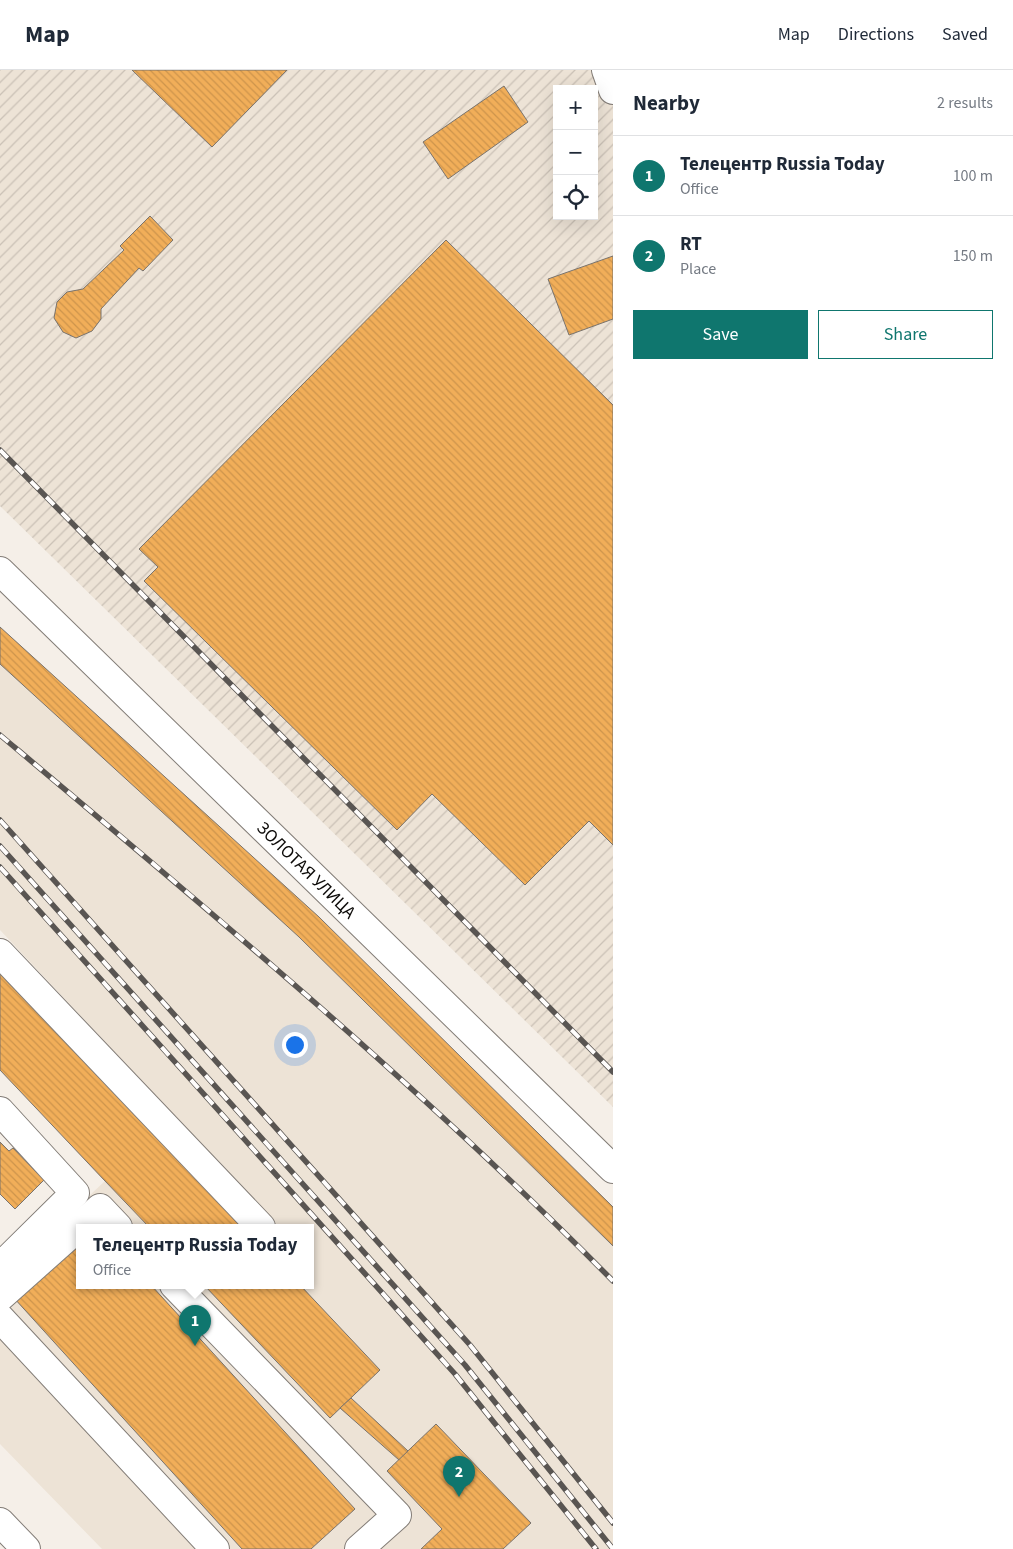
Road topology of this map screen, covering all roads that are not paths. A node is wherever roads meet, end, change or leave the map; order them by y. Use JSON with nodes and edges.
{"nodes":[{"id":1,"x":606,"y":70,"type":"edge"},
{"id":2,"x":613,"y":90,"type":"edge"},
{"id":3,"x":0,"y":571,"type":"edge"},
{"id":4,"x":0,"y":953,"type":"edge"},
{"id":5,"x":0,"y":1111,"type":"edge"},
{"id":6,"x":613,"y":1169,"type":"edge"},
{"id":7,"x":82,"y":1224,"type":"edge"},
{"id":8,"x":115,"y":1224,"type":"edge"},
{"id":9,"x":258,"y":1224,"type":"edge"},
{"id":10,"x":76,"y":1229,"type":"edge"},
{"id":11,"x":0,"y":1267,"type":"edge"},
{"id":12,"x":178,"y":1289,"type":"edge"},
{"id":13,"x":0,"y":1297,"type":"edge"},
{"id":14,"x":0,"y":1318,"type":"edge"},
{"id":15,"x":0,"y":1522,"type":"edge"},
{"id":16,"x":26,"y":1549,"type":"edge"},
{"id":17,"x":215,"y":1549,"type":"edge"},
{"id":18,"x":359,"y":1549,"type":"edge"}],
"edges":[{"from":1,"to":2,"type":"street"},
{"from":3,"to":6,"type":"street","name":"ЗОЛОТАЯ УЛИЦА"},
{"from":4,"to":9,"type":"street"},
{"from":5,"to":11,"type":"street"},
{"from":7,"to":8,"type":"street"},
{"from":10,"to":13,"type":"street"},
{"from":12,"to":18,"type":"street"},
{"from":14,"to":17,"type":"street"},
{"from":15,"to":16,"type":"street"}]}
